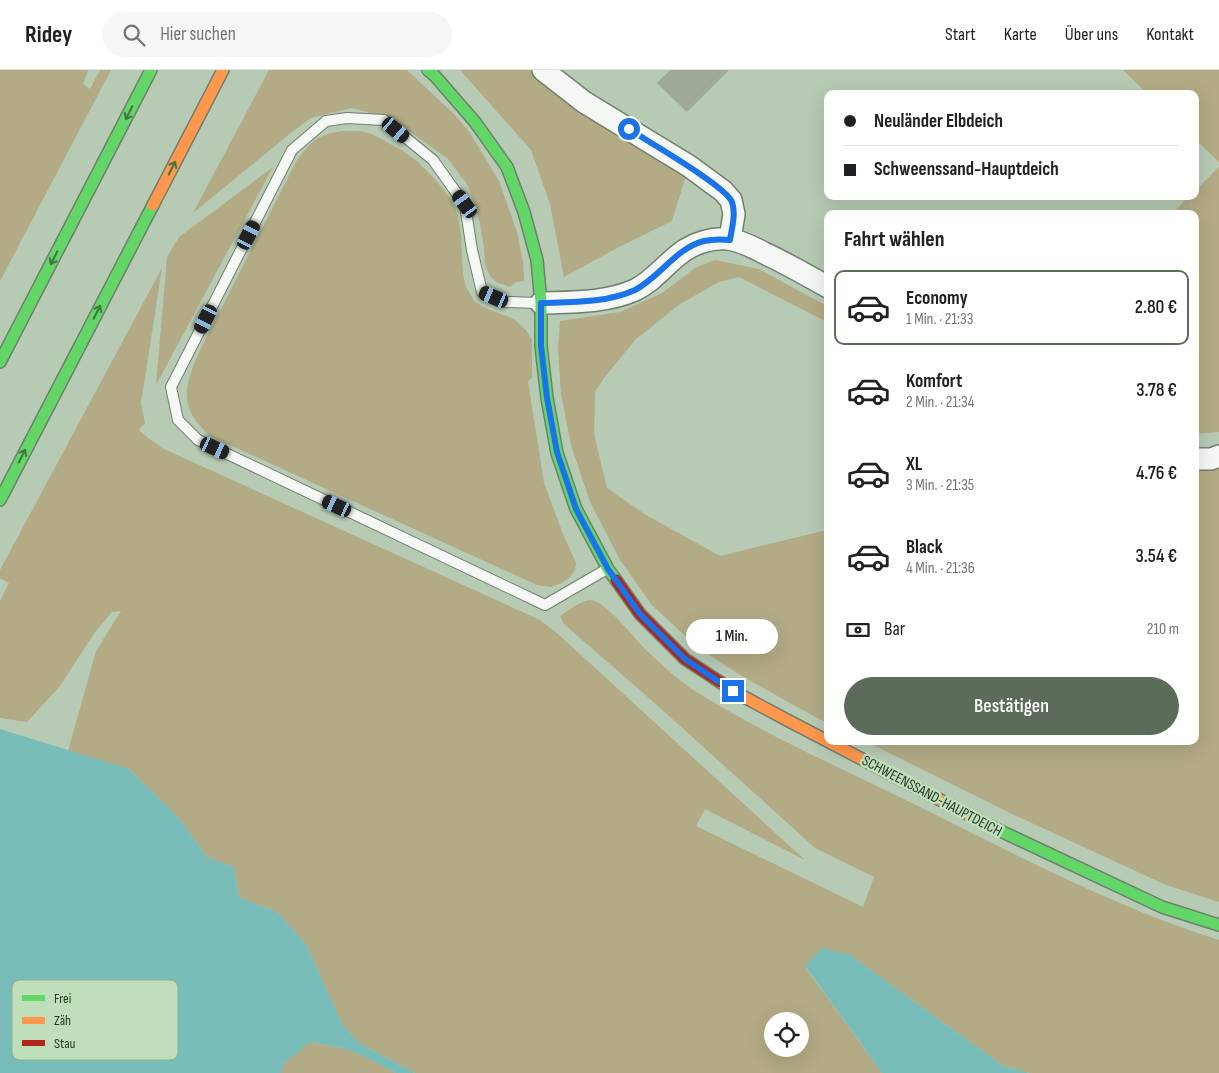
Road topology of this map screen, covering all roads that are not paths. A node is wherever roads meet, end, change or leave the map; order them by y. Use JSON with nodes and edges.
{"nodes":[{"id":1,"x":151,"y":70,"type":"edge"},
{"id":2,"x":223,"y":70,"type":"edge"},
{"id":3,"x":428,"y":70,"type":"edge"},
{"id":4,"x":543,"y":70,"type":"edge"},
{"id":5,"x":730,"y":240,"type":"junction"},
{"id":6,"x":824,"y":285,"type":"edge"},
{"id":7,"x":541,"y":303,"type":"junction"},
{"id":8,"x":0,"y":362,"type":"edge"},
{"id":9,"x":1219,"y":456,"type":"edge"},
{"id":10,"x":1199,"y":459,"type":"edge"},
{"id":11,"x":0,"y":500,"type":"edge"},
{"id":12,"x":608,"y":569,"type":"junction"},
{"id":13,"x":824,"y":739,"type":"edge"},
{"id":14,"x":835,"y":745,"type":"edge"},
{"id":15,"x":1219,"y":925,"type":"edge"}],
"edges":[{"from":1,"to":8,"type":"main road","one_way":true},
{"from":11,"to":2,"type":"main road","one_way":true},
{"from":3,"to":7,"type":"main road","name":"SCHWEENSSAND-HAUPTDEICH"},
{"from":4,"to":5,"type":"street"},
{"from":5,"to":6,"type":"street"},
{"from":5,"to":7,"type":"street"},
{"from":7,"to":12,"type":"main road","name":"SCHWEENSSAND-HAUPTDEICH"},
{"from":7,"to":12,"type":"lane"},
{"from":9,"to":10,"type":"street"},
{"from":12,"to":13,"type":"main road","name":"SCHWEENSSAND-HAUPTDEICH"},
{"from":14,"to":15,"type":"main road","name":"SCHWEENSSAND-HAUPTDEICH"}]}
